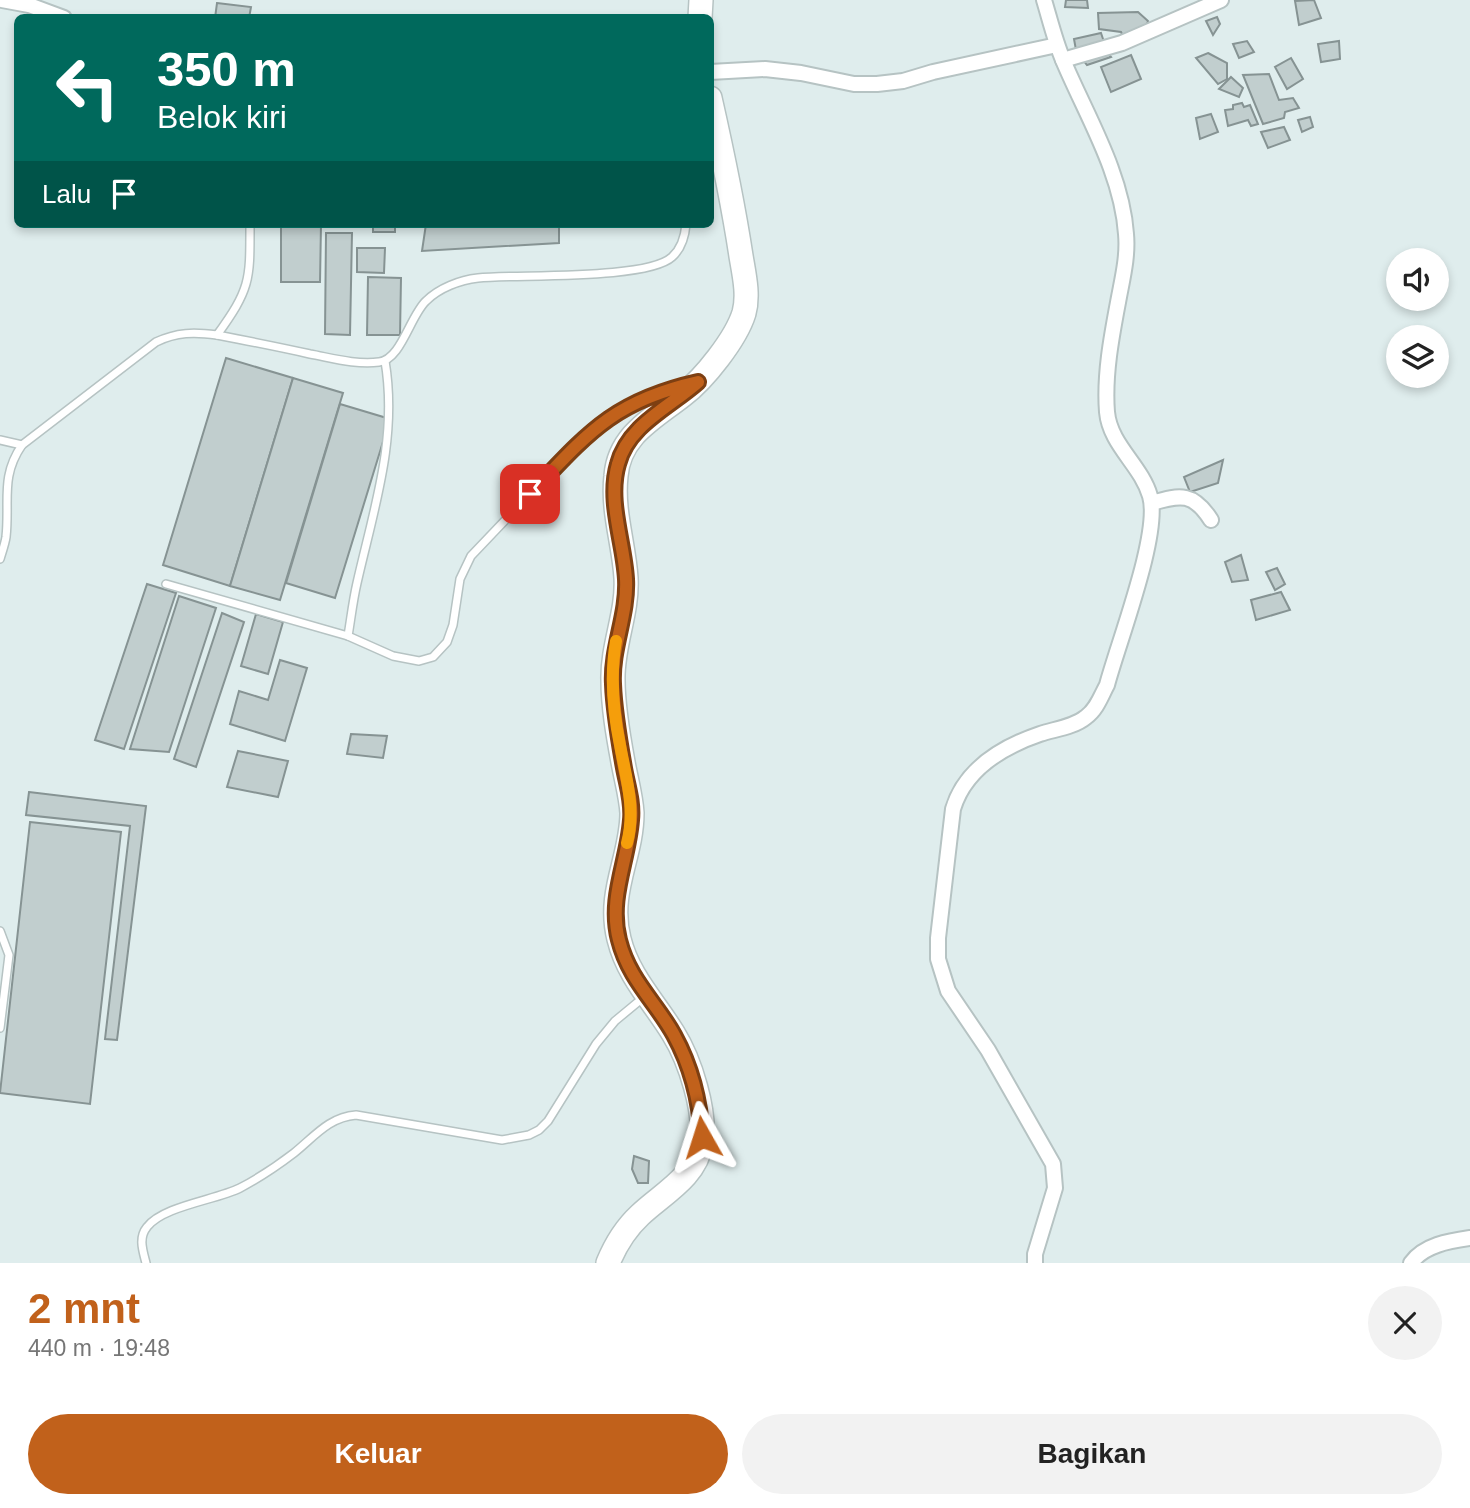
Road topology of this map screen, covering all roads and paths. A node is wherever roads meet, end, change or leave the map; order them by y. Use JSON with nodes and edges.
{"nodes":[{"id":1,"x":2,"y":0,"type":"edge"},
{"id":2,"x":1044,"y":0,"type":"edge"},
{"id":3,"x":1221,"y":0,"type":"edge"},
{"id":4,"x":30,"y":3,"type":"edge"},
{"id":5,"x":55,"y":14,"type":"edge"},
{"id":6,"x":1057,"y":45,"type":"junction"},
{"id":7,"x":1063,"y":60,"type":"junction"},
{"id":8,"x":714,"y":72,"type":"edge"},
{"id":9,"x":715,"y":141,"type":"edge"},
{"id":10,"x":250,"y":228,"type":"edge"},
{"id":11,"x":685,"y":228,"type":"edge"},
{"id":12,"x":217,"y":335,"type":"junction"},
{"id":13,"x":385,"y":361,"type":"junction"},
{"id":14,"x":698,"y":382,"type":"junction"},
{"id":15,"x":0,"y":440,"type":"edge"},
{"id":16,"x":22,"y":445,"type":"junction"},
{"id":17,"x":1152,"y":503,"type":"junction"},
{"id":18,"x":1211,"y":520,"type":"dead end"},
{"id":19,"x":0,"y":559,"type":"edge"},
{"id":20,"x":166,"y":584,"type":"dead end"},
{"id":21,"x":348,"y":636,"type":"junction"},
{"id":22,"x":0,"y":931,"type":"edge"},
{"id":23,"x":646,"y":996,"type":"junction"},
{"id":24,"x":0,"y":1028,"type":"edge"},
{"id":25,"x":1470,"y":1238,"type":"edge"},
{"id":26,"x":146,"y":1263,"type":"edge"},
{"id":27,"x":608,"y":1263,"type":"edge"},
{"id":28,"x":1035,"y":1263,"type":"edge"},
{"id":29,"x":1410,"y":1263,"type":"edge"}],
"edges":[{"from":1,"to":4,"type":"street"},
{"from":2,"to":6,"type":"street"},
{"from":3,"to":7,"type":"street"},
{"from":4,"to":5,"type":"street"},
{"from":6,"to":7,"type":"street"},
{"from":6,"to":8,"type":"street"},
{"from":7,"to":17,"type":"street"},
{"from":9,"to":14,"type":"main road"},
{"from":10,"to":12,"type":"lane"},
{"from":11,"to":13,"type":"lane"},
{"from":12,"to":13,"type":"lane"},
{"from":12,"to":16,"type":"lane"},
{"from":13,"to":21,"type":"lane"},
{"from":14,"to":21,"type":"lane"},
{"from":14,"to":23,"type":"main road"},
{"from":15,"to":16,"type":"lane"},
{"from":16,"to":19,"type":"lane"},
{"from":17,"to":18,"type":"street"},
{"from":17,"to":28,"type":"street"},
{"from":20,"to":21,"type":"lane"},
{"from":22,"to":24,"type":"lane"},
{"from":23,"to":26,"type":"lane"},
{"from":23,"to":27,"type":"main road"},
{"from":25,"to":29,"type":"street"}]}
